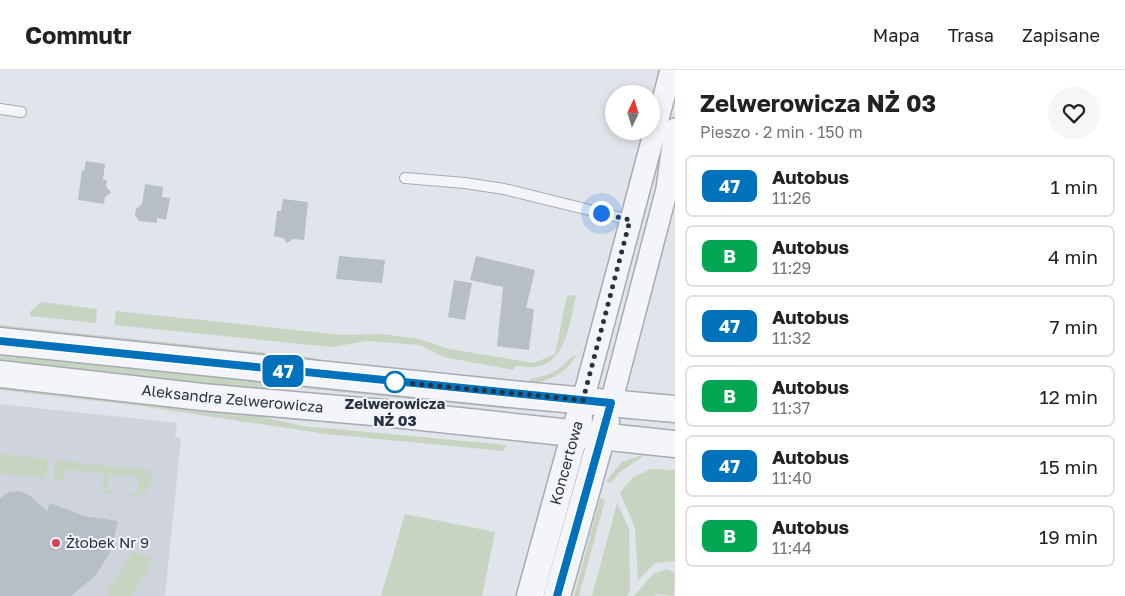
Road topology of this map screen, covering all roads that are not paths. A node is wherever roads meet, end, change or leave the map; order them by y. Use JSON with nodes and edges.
{"nodes":[{"id":1,"x":671,"y":70,"type":"edge"},
{"id":2,"x":0,"y":109,"type":"edge"},
{"id":3,"x":21,"y":112,"type":"dead end"},
{"id":4,"x":675,"y":129,"type":"edge"},
{"id":5,"x":405,"y":178,"type":"dead end"},
{"id":6,"x":630,"y":220,"type":"junction"},
{"id":7,"x":0,"y":341,"type":"edge"},
{"id":8,"x":3,"y":376,"type":"edge"},
{"id":9,"x":583,"y":400,"type":"junction"},
{"id":10,"x":611,"y":403,"type":"junction"},
{"id":11,"x":675,"y":409,"type":"edge"},
{"id":12,"x":575,"y":434,"type":"junction"},
{"id":13,"x":602,"y":436,"type":"junction"},
{"id":14,"x":675,"y":444,"type":"edge"},
{"id":15,"x":530,"y":596,"type":"edge"},
{"id":16,"x":557,"y":596,"type":"edge"}],
"edges":[{"from":1,"to":6,"type":"street","name":"Koncertowa"},
{"from":2,"to":3,"type":"lane"},
{"from":4,"to":10,"type":"street","name":"Koncertowa"},
{"from":5,"to":6,"type":"lane"},
{"from":6,"to":9,"type":"street","name":"Koncertowa"},
{"from":7,"to":9,"type":"street"},
{"from":8,"to":12,"type":"street","name":"Aleksandra Zelwerowicza"},
{"from":9,"to":10,"type":"street"},
{"from":9,"to":12,"type":"street","name":"Koncertowa"},
{"from":10,"to":11,"type":"street"},
{"from":10,"to":13,"type":"street","name":"Koncertowa"},
{"from":12,"to":13,"type":"street","name":"Aleksandra Zelwerowicza"},
{"from":12,"to":15,"type":"street","name":"Koncertowa"},
{"from":13,"to":14,"type":"street","name":"Aleksandra Zelwerowicza"},
{"from":13,"to":16,"type":"street","name":"Koncertowa"}]}
